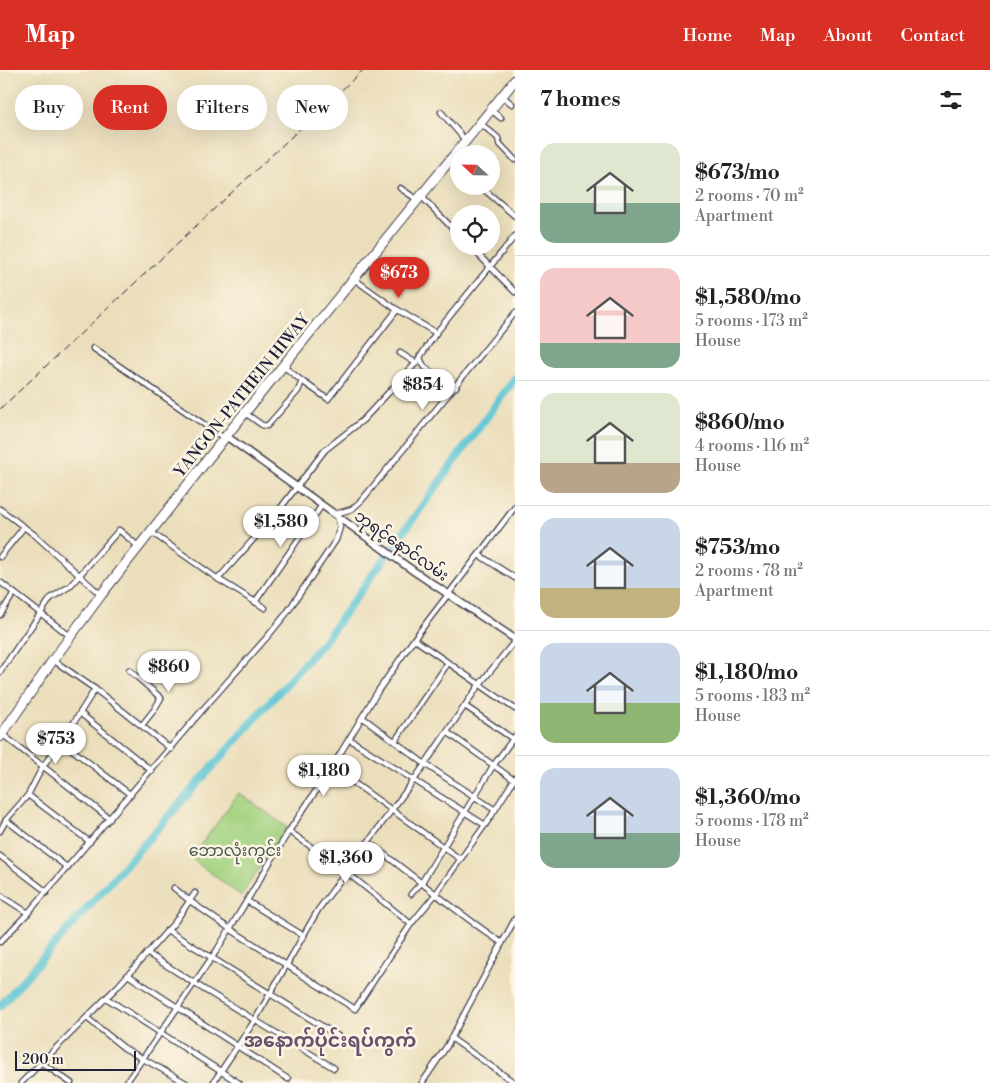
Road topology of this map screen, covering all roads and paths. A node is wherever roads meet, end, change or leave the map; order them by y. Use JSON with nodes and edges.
{"nodes":[{"id":1,"x":513,"y":86,"type":"edge"},
{"id":2,"x":502,"y":96,"type":"junction"},
{"id":3,"x":512,"y":104,"type":"dead end"},
{"id":4,"x":491,"y":110,"type":"junction"},
{"id":5,"x":441,"y":112,"type":"dead end"},
{"id":6,"x":501,"y":118,"type":"dead end"},
{"id":7,"x":480,"y":123,"type":"junction"},
{"id":8,"x":466,"y":141,"type":"junction"},
{"id":9,"x":515,"y":160,"type":"edge"},
{"id":10,"x":449,"y":161,"type":"joint"},
{"id":11,"x":400,"y":188,"type":"dead end"},
{"id":12,"x":490,"y":195,"type":"edge"},
{"id":13,"x":419,"y":198,"type":"junction"},
{"id":14,"x":515,"y":216,"type":"edge"},
{"id":15,"x":450,"y":227,"type":"edge"},
{"id":16,"x":515,"y":236,"type":"edge"},
{"id":17,"x":479,"y":255,"type":"edge"},
{"id":18,"x":490,"y":266,"type":"junction"},
{"id":19,"x":354,"y":279,"type":"junction"},
{"id":20,"x":515,"y":292,"type":"edge"},
{"id":21,"x":397,"y":310,"type":"junction"},
{"id":22,"x":515,"y":314,"type":"edge"},
{"id":23,"x":436,"y":333,"type":"junction"},
{"id":24,"x":93,"y":348,"type":"dead end"},
{"id":25,"x":400,"y":353,"type":"dead end"},
{"id":26,"x":420,"y":356,"type":"junction"},
{"id":27,"x":416,"y":363,"type":"junction"},
{"id":28,"x":283,"y":366,"type":"junction"},
{"id":29,"x":302,"y":381,"type":"junction"},
{"id":30,"x":456,"y":387,"type":"junction"},
{"id":31,"x":245,"y":413,"type":"junction"},
{"id":32,"x":225,"y":437,"type":"junction"},
{"id":33,"x":297,"y":486,"type":"junction"},
{"id":34,"x":322,"y":505,"type":"junction"},
{"id":35,"x":515,"y":507,"type":"edge"},
{"id":36,"x":0,"y":509,"type":"edge"},
{"id":37,"x":337,"y":516,"type":"junction"},
{"id":38,"x":24,"y":527,"type":"junction"},
{"id":39,"x":151,"y":532,"type":"junction"},
{"id":40,"x":139,"y":547,"type":"junction"},
{"id":41,"x":479,"y":555,"type":"junction"},
{"id":42,"x":0,"y":557,"type":"edge"},
{"id":43,"x":78,"y":576,"type":"junction"},
{"id":44,"x":218,"y":578,"type":"junction"},
{"id":45,"x":515,"y":578,"type":"edge"},
{"id":46,"x":0,"y":582,"type":"edge"},
{"id":47,"x":14,"y":593,"type":"junction"},
{"id":48,"x":448,"y":594,"type":"junction"},
{"id":49,"x":101,"y":595,"type":"junction"},
{"id":50,"x":255,"y":602,"type":"junction"},
{"id":51,"x":265,"y":608,"type":"dead end"},
{"id":52,"x":40,"y":614,"type":"junction"},
{"id":53,"x":0,"y":615,"type":"edge"},
{"id":54,"x":70,"y":636,"type":"junction"},
{"id":55,"x":414,"y":639,"type":"junction"},
{"id":56,"x":515,"y":640,"type":"edge"},
{"id":57,"x":53,"y":660,"type":"junction"},
{"id":58,"x":448,"y":664,"type":"junction"},
{"id":59,"x":128,"y":670,"type":"dead end"},
{"id":60,"x":0,"y":672,"type":"edge"},
{"id":61,"x":479,"y":686,"type":"junction"},
{"id":62,"x":95,"y":689,"type":"junction"},
{"id":63,"x":465,"y":706,"type":"junction"},
{"id":64,"x":515,"y":709,"type":"edge"},
{"id":65,"x":80,"y":713,"type":"junction"},
{"id":66,"x":362,"y":718,"type":"junction"},
{"id":67,"x":142,"y":726,"type":"junction"},
{"id":68,"x":2,"y":732,"type":"edge"},
{"id":69,"x":447,"y":732,"type":"junction"},
{"id":70,"x":514,"y":737,"type":"edge"},
{"id":71,"x":349,"y":739,"type":"junction"},
{"id":72,"x":394,"y":741,"type":"junction"},
{"id":73,"x":62,"y":742,"type":"junction"},
{"id":74,"x":170,"y":749,"type":"junction"},
{"id":75,"x":425,"y":764,"type":"junction"},
{"id":76,"x":44,"y":766,"type":"junction"},
{"id":77,"x":494,"y":766,"type":"junction"},
{"id":78,"x":332,"y":767,"type":"junction"},
{"id":79,"x":152,"y":771,"type":"junction"},
{"id":80,"x":514,"y":779,"type":"edge"},
{"id":81,"x":414,"y":780,"type":"junction"},
{"id":82,"x":28,"y":795,"type":"junction"},
{"id":83,"x":131,"y":795,"type":"junction"},
{"id":84,"x":475,"y":797,"type":"junction"},
{"id":85,"x":495,"y":810,"type":"junction"},
{"id":86,"x":392,"y":811,"type":"junction"},
{"id":87,"x":465,"y":813,"type":"junction"},
{"id":88,"x":110,"y":819,"type":"junction"},
{"id":89,"x":6,"y":820,"type":"junction"},
{"id":90,"x":485,"y":825,"type":"junction"},
{"id":91,"x":0,"y":830,"type":"edge"},
{"id":92,"x":289,"y":831,"type":"junction"},
{"id":93,"x":90,"y":842,"type":"junction"},
{"id":94,"x":368,"y":842,"type":"junction"},
{"id":95,"x":444,"y":847,"type":"junction"},
{"id":96,"x":0,"y":856,"type":"edge"},
{"id":97,"x":460,"y":859,"type":"junction"},
{"id":98,"x":68,"y":868,"type":"junction"},
{"id":99,"x":345,"y":871,"type":"junction"},
{"id":100,"x":422,"y":882,"type":"junction"},
{"id":101,"x":174,"y":888,"type":"dead end"},
{"id":102,"x":47,"y":892,"type":"junction"},
{"id":103,"x":196,"y":893,"type":"dead end"},
{"id":104,"x":411,"y":894,"type":"dead end"},
{"id":105,"x":435,"y":894,"type":"junction"},
{"id":106,"x":0,"y":895,"type":"edge"},
{"id":107,"x":190,"y":901,"type":"junction"},
{"id":108,"x":247,"y":901,"type":"junction"},
{"id":109,"x":28,"y":913,"type":"junction"},
{"id":110,"x":515,"y":919,"type":"edge"},
{"id":111,"x":412,"y":924,"type":"junction"},
{"id":112,"x":230,"y":929,"type":"junction"},
{"id":113,"x":167,"y":930,"type":"junction"},
{"id":114,"x":304,"y":936,"type":"junction"},
{"id":115,"x":0,"y":942,"type":"edge"},
{"id":116,"x":502,"y":943,"type":"junction"},
{"id":117,"x":147,"y":952,"type":"junction"},
{"id":118,"x":211,"y":958,"type":"junction"},
{"id":119,"x":286,"y":964,"type":"junction"},
{"id":120,"x":128,"y":975,"type":"junction"},
{"id":121,"x":194,"y":983,"type":"junction"},
{"id":122,"x":270,"y":994,"type":"junction"},
{"id":123,"x":106,"y":998,"type":"junction"},
{"id":124,"x":177,"y":1007,"type":"junction"},
{"id":125,"x":87,"y":1018,"type":"junction"},
{"id":126,"x":255,"y":1020,"type":"junction"},
{"id":127,"x":160,"y":1034,"type":"junction"},
{"id":128,"x":451,"y":1038,"type":"junction"},
{"id":129,"x":346,"y":1041,"type":"dead end"},
{"id":130,"x":237,"y":1047,"type":"junction"},
{"id":131,"x":143,"y":1058,"type":"junction"},
{"id":132,"x":42,"y":1063,"type":"junction"},
{"id":133,"x":334,"y":1068,"type":"dead end"},
{"id":134,"x":221,"y":1072,"type":"junction"},
{"id":135,"x":288,"y":1079,"type":"dead end"},
{"id":136,"x":423,"y":1081,"type":"edge"},
{"id":137,"x":21,"y":1083,"type":"edge"},
{"id":138,"x":70,"y":1083,"type":"edge"},
{"id":139,"x":126,"y":1083,"type":"edge"},
{"id":140,"x":186,"y":1083,"type":"edge"},
{"id":141,"x":213,"y":1083,"type":"edge"},
{"id":142,"x":239,"y":1083,"type":"edge"},
{"id":143,"x":430,"y":1083,"type":"edge"},
{"id":144,"x":515,"y":1083,"type":"edge"}],
"edges":[{"from":1,"to":2,"type":"highway","name":"YANGON-PATHEIN HIWAY"},
{"from":2,"to":3,"type":"street"},
{"from":2,"to":4,"type":"highway","name":"YANGON-PATHEIN HIWAY"},
{"from":4,"to":6,"type":"street"},
{"from":4,"to":7,"type":"highway","name":"YANGON-PATHEIN HIWAY"},
{"from":5,"to":8,"type":"street"},
{"from":7,"to":8,"type":"highway","name":"YANGON-PATHEIN HIWAY"},
{"from":7,"to":9,"type":"street"},
{"from":8,"to":10,"type":"highway","name":"YANGON-PATHEIN HIWAY"},
{"from":10,"to":13,"type":"highway","name":"YANGON-PATHEIN HIWAY"},
{"from":11,"to":13,"type":"street"},
{"from":12,"to":14,"type":"street"},
{"from":13,"to":15,"type":"street"},
{"from":13,"to":19,"type":"highway","name":"YANGON-PATHEIN HIWAY"},
{"from":16,"to":18,"type":"street"},
{"from":17,"to":18,"type":"street"},
{"from":18,"to":20,"type":"street"},
{"from":18,"to":23,"type":"street"},
{"from":19,"to":21,"type":"street"},
{"from":19,"to":28,"type":"highway","name":"YANGON-PATHEIN HIWAY"},
{"from":21,"to":23,"type":"street"},
{"from":21,"to":29,"type":"street"},
{"from":22,"to":30,"type":"street"},
{"from":23,"to":26,"type":"street"},
{"from":24,"to":32,"type":"street"},
{"from":25,"to":27,"type":"street"},
{"from":26,"to":27,"type":"street"},
{"from":26,"to":30,"type":"street"},
{"from":27,"to":33,"type":"street"},
{"from":28,"to":29,"type":"street"},
{"from":28,"to":31,"type":"highway","name":"YANGON-PATHEIN HIWAY"},
{"from":29,"to":31,"type":"street"},
{"from":30,"to":37,"type":"street"},
{"from":31,"to":32,"type":"highway","name":"YANGON-PATHEIN HIWAY"},
{"from":32,"to":33,"type":"street","name":"ဘုရင့်နောင်လမ်း"},
{"from":32,"to":39,"type":"highway","name":"YANGON-PATHEIN HIWAY"},
{"from":33,"to":34,"type":"street","name":"ဘုရင့်နောင်လမ်း"},
{"from":33,"to":44,"type":"street"},
{"from":34,"to":37,"type":"street","name":"ဘုရင့်နောင်လမ်း"},
{"from":34,"to":50,"type":"street"},
{"from":35,"to":41,"type":"street"},
{"from":36,"to":38,"type":"street"},
{"from":37,"to":48,"type":"street","name":"ဘုရင့်နောင်လမ်း"},
{"from":37,"to":74,"type":"street"},
{"from":38,"to":42,"type":"street"},
{"from":38,"to":43,"type":"street"},
{"from":39,"to":40,"type":"highway","name":"YANGON-PATHEIN HIWAY"},
{"from":39,"to":44,"type":"street"},
{"from":40,"to":43,"type":"street"},
{"from":40,"to":49,"type":"highway","name":"YANGON-PATHEIN HIWAY"},
{"from":41,"to":45,"type":"street"},
{"from":41,"to":48,"type":"street"},
{"from":43,"to":49,"type":"street"},
{"from":43,"to":52,"type":"street"},
{"from":44,"to":50,"type":"street"},
{"from":46,"to":47,"type":"street"},
{"from":47,"to":52,"type":"street"},
{"from":47,"to":53,"type":"street"},
{"from":48,"to":55,"type":"street"},
{"from":48,"to":56,"type":"street","name":"ဘုရင့်နောင်လမ်း"},
{"from":49,"to":54,"type":"highway","name":"YANGON-PATHEIN HIWAY"},
{"from":50,"to":51,"type":"street"},
{"from":52,"to":54,"type":"street"},
{"from":52,"to":60,"type":"street"},
{"from":54,"to":57,"type":"highway","name":"YANGON-PATHEIN HIWAY"},
{"from":55,"to":58,"type":"street"},
{"from":55,"to":66,"type":"street"},
{"from":56,"to":61,"type":"street"},
{"from":57,"to":62,"type":"street"},
{"from":57,"to":68,"type":"highway","name":"YANGON-PATHEIN HIWAY"},
{"from":58,"to":61,"type":"street"},
{"from":58,"to":72,"type":"street"},
{"from":59,"to":67,"type":"street"},
{"from":61,"to":63,"type":"street"},
{"from":61,"to":64,"type":"street"},
{"from":62,"to":65,"type":"street"},
{"from":62,"to":67,"type":"street"},
{"from":63,"to":69,"type":"street"},
{"from":63,"to":70,"type":"street"},
{"from":65,"to":73,"type":"street"},
{"from":65,"to":79,"type":"street"},
{"from":66,"to":71,"type":"street"},
{"from":66,"to":72,"type":"street"},
{"from":67,"to":74,"type":"street"},
{"from":68,"to":76,"type":"street"},
{"from":69,"to":75,"type":"street"},
{"from":69,"to":77,"type":"street"},
{"from":70,"to":77,"type":"street"},
{"from":71,"to":78,"type":"street"},
{"from":71,"to":81,"type":"street"},
{"from":72,"to":75,"type":"street"},
{"from":73,"to":76,"type":"street"},
{"from":73,"to":83,"type":"street"},
{"from":74,"to":79,"type":"street"},
{"from":75,"to":81,"type":"street"},
{"from":75,"to":84,"type":"street"},
{"from":76,"to":82,"type":"street"},
{"from":76,"to":88,"type":"street"},
{"from":77,"to":80,"type":"street"},
{"from":77,"to":84,"type":"street"},
{"from":78,"to":86,"type":"street"},
{"from":78,"to":92,"type":"street"},
{"from":79,"to":83,"type":"street"},
{"from":80,"to":85,"type":"street"},
{"from":81,"to":86,"type":"street"},
{"from":81,"to":87,"type":"street"},
{"from":82,"to":89,"type":"street"},
{"from":82,"to":93,"type":"street"},
{"from":83,"to":88,"type":"street"},
{"from":84,"to":85,"type":"street"},
{"from":84,"to":87,"type":"street"},
{"from":85,"to":90,"type":"street"},
{"from":86,"to":94,"type":"street"},
{"from":86,"to":95,"type":"street"},
{"from":87,"to":90,"type":"street"},
{"from":87,"to":95,"type":"street"},
{"from":88,"to":93,"type":"street"},
{"from":89,"to":91,"type":"street"},
{"from":89,"to":98,"type":"street"},
{"from":90,"to":97,"type":"street"},
{"from":92,"to":99,"type":"street"},
{"from":92,"to":108,"type":"street"},
{"from":93,"to":98,"type":"street"},
{"from":94,"to":99,"type":"street"},
{"from":94,"to":100,"type":"street"},
{"from":95,"to":97,"type":"street"},
{"from":95,"to":100,"type":"street"},
{"from":96,"to":102,"type":"street"},
{"from":97,"to":105,"type":"street"},
{"from":98,"to":102,"type":"street"},
{"from":99,"to":111,"type":"street"},
{"from":99,"to":114,"type":"street"},
{"from":100,"to":104,"type":"street"},
{"from":100,"to":105,"type":"street"},
{"from":101,"to":107,"type":"street"},
{"from":102,"to":109,"type":"street"},
{"from":103,"to":107,"type":"street"},
{"from":105,"to":111,"type":"street"},
{"from":105,"to":116,"type":"street"},
{"from":106,"to":109,"type":"street"},
{"from":107,"to":112,"type":"street"},
{"from":107,"to":113,"type":"street"},
{"from":108,"to":112,"type":"street"},
{"from":108,"to":114,"type":"street"},
{"from":109,"to":115,"type":"street"},
{"from":110,"to":116,"type":"street"},
{"from":111,"to":119,"type":"street"},
{"from":112,"to":118,"type":"street"},
{"from":112,"to":119,"type":"street"},
{"from":113,"to":117,"type":"street"},
{"from":113,"to":118,"type":"street"},
{"from":114,"to":119,"type":"street"},
{"from":116,"to":128,"type":"street"},
{"from":117,"to":120,"type":"street"},
{"from":117,"to":121,"type":"street"},
{"from":118,"to":121,"type":"street"},
{"from":118,"to":122,"type":"street"},
{"from":119,"to":122,"type":"street"},
{"from":120,"to":123,"type":"street"},
{"from":120,"to":124,"type":"street"},
{"from":121,"to":124,"type":"street"},
{"from":121,"to":126,"type":"street"},
{"from":122,"to":126,"type":"street"},
{"from":122,"to":129,"type":"street"},
{"from":123,"to":125,"type":"street"},
{"from":123,"to":127,"type":"street"},
{"from":124,"to":127,"type":"street"},
{"from":124,"to":130,"type":"street"},
{"from":125,"to":131,"type":"street"},
{"from":125,"to":132,"type":"street"},
{"from":126,"to":130,"type":"street"},
{"from":126,"to":133,"type":"street"},
{"from":127,"to":131,"type":"street"},
{"from":127,"to":134,"type":"street"},
{"from":128,"to":136,"type":"street"},
{"from":128,"to":144,"type":"street"},
{"from":130,"to":134,"type":"street"},
{"from":130,"to":135,"type":"street"},
{"from":131,"to":139,"type":"street"},
{"from":131,"to":140,"type":"street"},
{"from":132,"to":137,"type":"street"},
{"from":132,"to":138,"type":"street"},
{"from":134,"to":141,"type":"street"},
{"from":134,"to":142,"type":"street"},
{"from":136,"to":143,"type":"street"}]}
